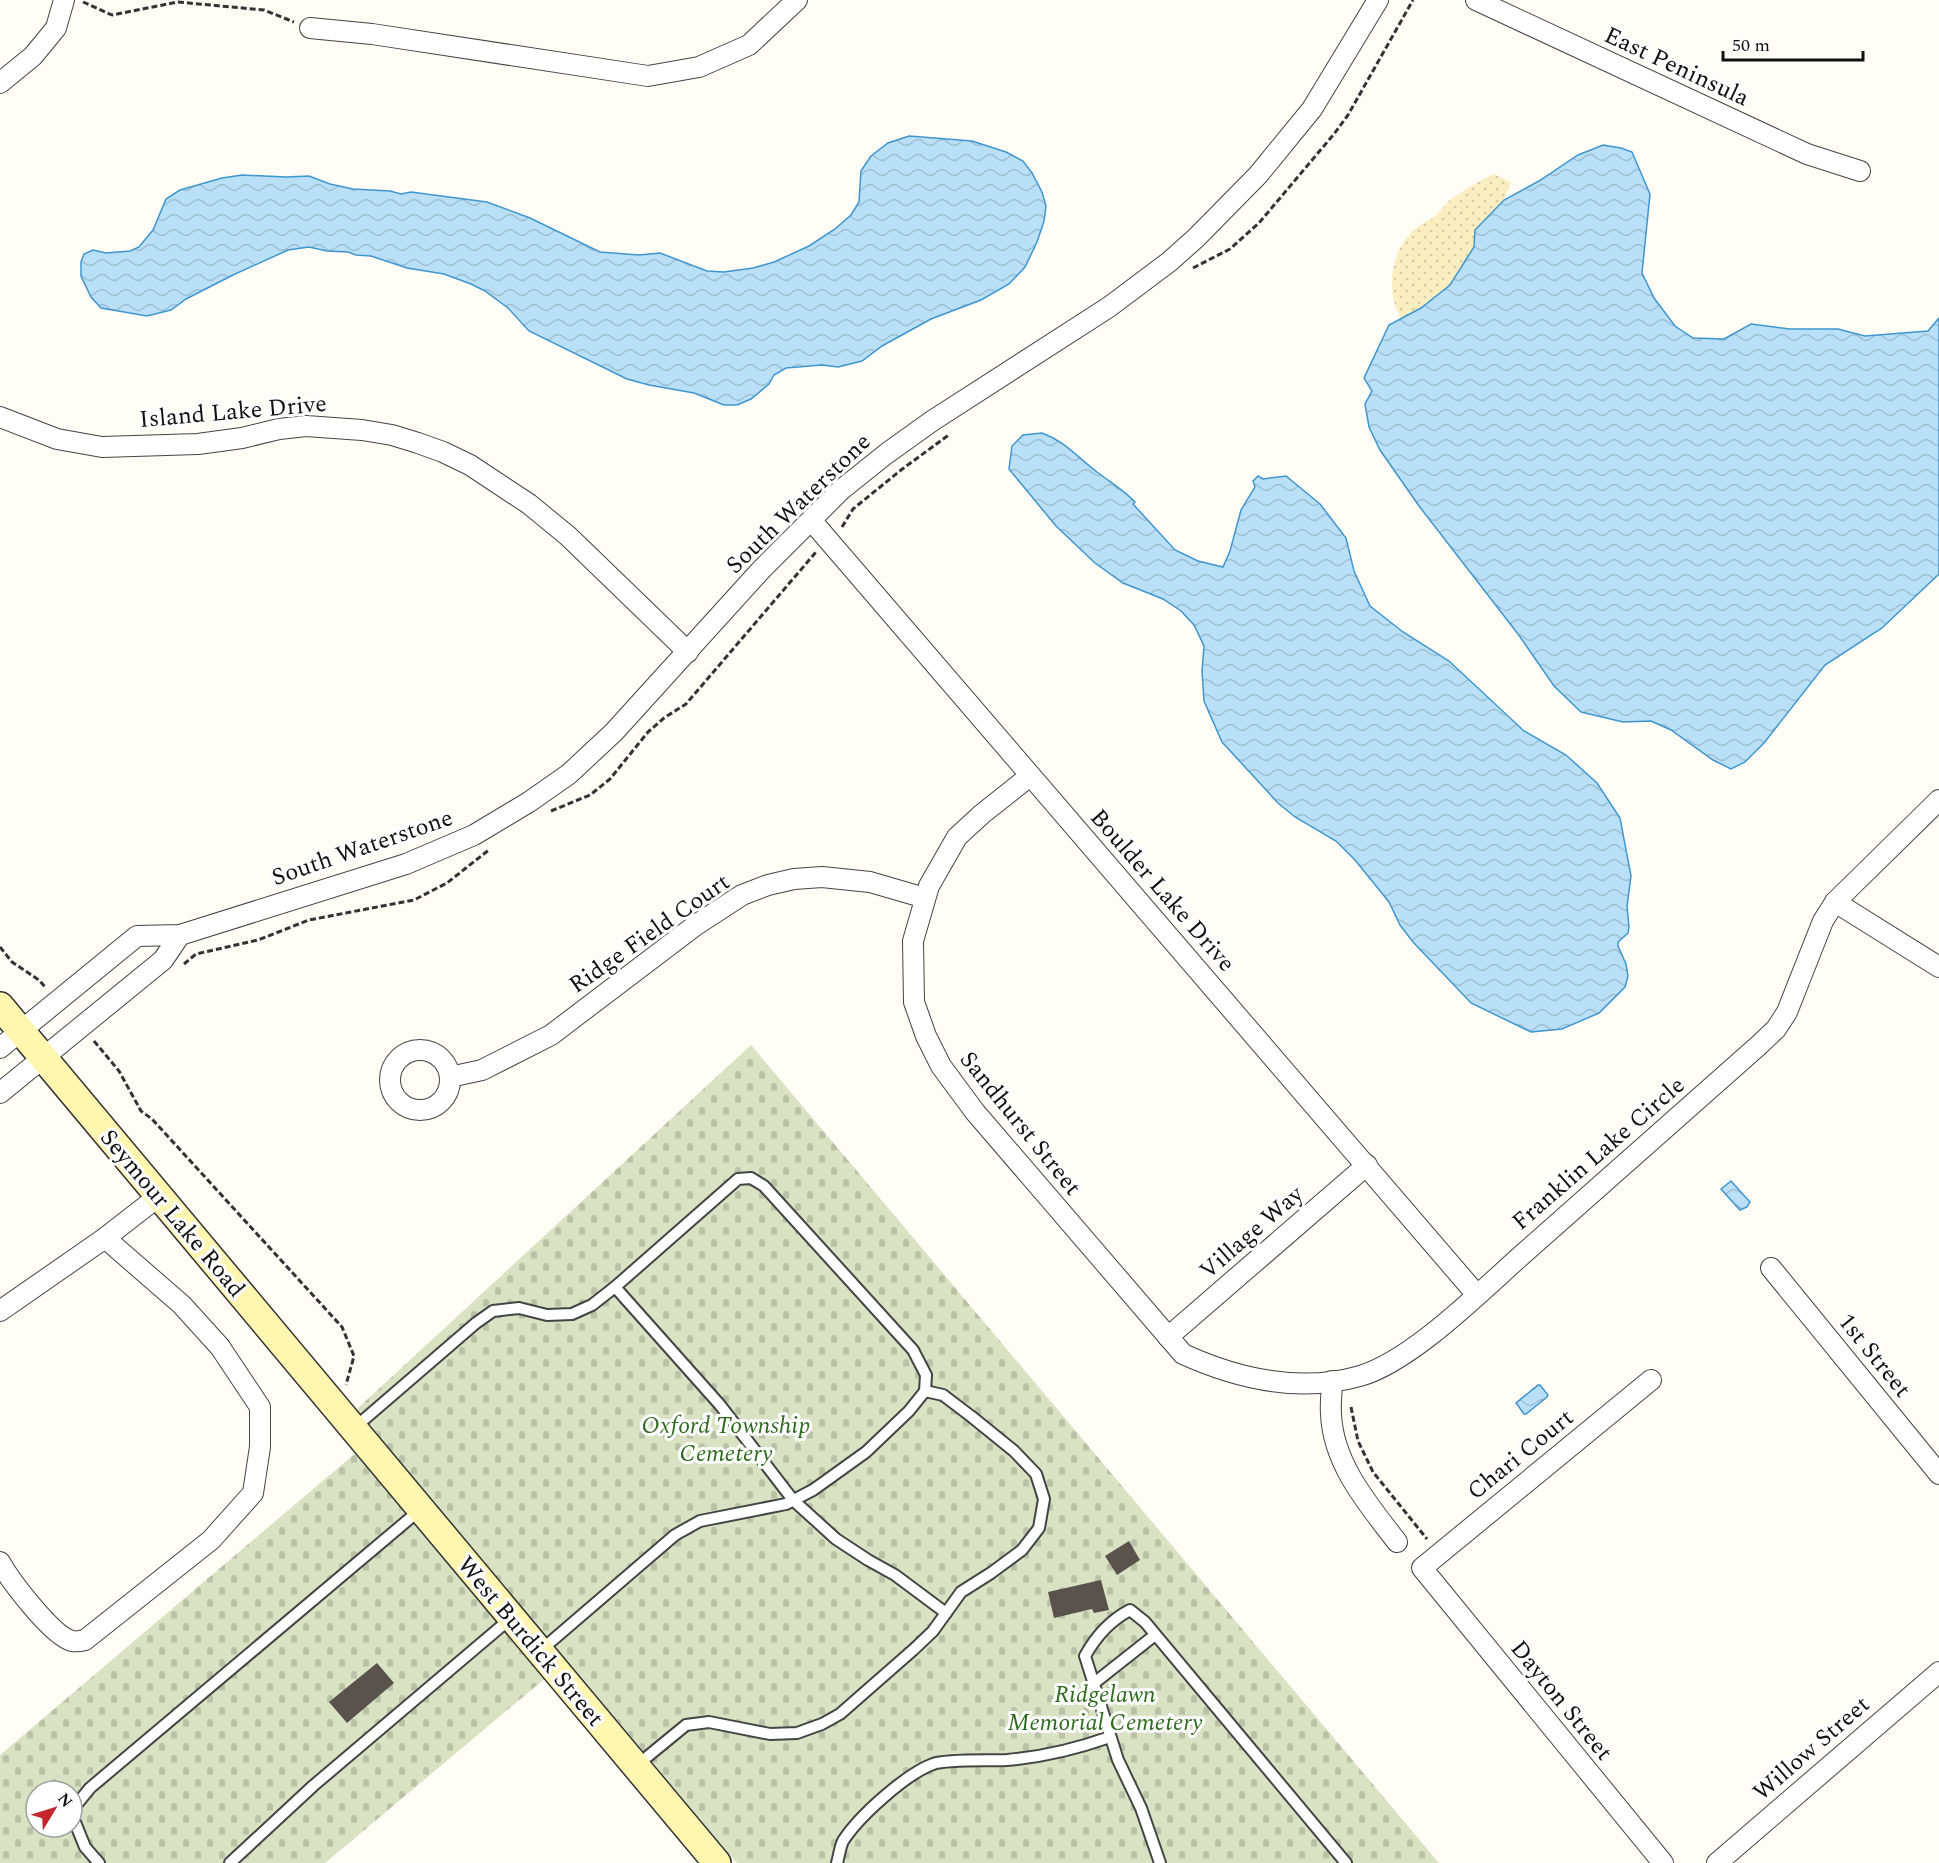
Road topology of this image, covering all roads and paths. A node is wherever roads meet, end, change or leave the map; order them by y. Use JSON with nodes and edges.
{"nodes":[{"id":1,"x":64,"y":0,"type":"edge"},
{"id":2,"x":80,"y":0,"type":"edge"},
{"id":3,"x":798,"y":0,"type":"edge"},
{"id":4,"x":1378,"y":0,"type":"edge"},
{"id":5,"x":1413,"y":0,"type":"edge"},
{"id":6,"x":1476,"y":0,"type":"edge"},
{"id":7,"x":310,"y":28,"type":"joint"},
{"id":8,"x":0,"y":84,"type":"edge"},
{"id":9,"x":1860,"y":171,"type":"dead end"},
{"id":10,"x":1190,"y":270,"type":"dead end"},
{"id":11,"x":0,"y":417,"type":"edge"},
{"id":12,"x":958,"y":428,"type":"dead end"},
{"id":13,"x":811,"y":520,"type":"junction"},
{"id":14,"x":827,"y":539,"type":"junction"},
{"id":15,"x":688,"y":652,"type":"junction"},
{"id":16,"x":1030,"y":776,"type":"junction"},
{"id":17,"x":1939,"y":800,"type":"edge"},
{"id":18,"x":542,"y":815,"type":"dead end"},
{"id":19,"x":496,"y":845,"type":"dead end"},
{"id":20,"x":925,"y":898,"type":"junction"},
{"id":21,"x":1835,"y":902,"type":"junction"},
{"id":22,"x":180,"y":935,"type":"junction"},
{"id":23,"x":0,"y":947,"type":"edge"},
{"id":24,"x":1939,"y":967,"type":"edge"},
{"id":25,"x":179,"y":969,"type":"dead end"},
{"id":26,"x":57,"y":1002,"type":"junction"},
{"id":27,"x":0,"y":1006,"type":"edge"},
{"id":28,"x":82,"y":1027,"type":"junction"},
{"id":29,"x":22,"y":1032,"type":"junction"},
{"id":30,"x":0,"y":1048,"type":"edge"},
{"id":31,"x":44,"y":1058,"type":"junction"},
{"id":32,"x":450,"y":1077,"type":"dead end"},
{"id":33,"x":0,"y":1093,"type":"edge"},
{"id":34,"x":1367,"y":1165,"type":"junction"},
{"id":35,"x":159,"y":1196,"type":"junction"},
{"id":36,"x":105,"y":1238,"type":"junction"},
{"id":37,"x":1771,"y":1268,"type":"dead end"},
{"id":38,"x":615,"y":1287,"type":"junction"},
{"id":39,"x":1477,"y":1295,"type":"junction"},
{"id":40,"x":0,"y":1311,"type":"edge"},
{"id":41,"x":1168,"y":1337,"type":"junction"},
{"id":42,"x":1340,"y":1380,"type":"junction"},
{"id":43,"x":1651,"y":1380,"type":"dead end"},
{"id":44,"x":346,"y":1385,"type":"dead end"},
{"id":45,"x":925,"y":1391,"type":"junction"},
{"id":46,"x":349,"y":1424,"type":"junction"},
{"id":47,"x":1939,"y":1474,"type":"edge"},
{"id":48,"x":793,"y":1500,"type":"junction"},
{"id":49,"x":421,"y":1509,"type":"junction"},
{"id":50,"x":1397,"y":1542,"type":"dead end"},
{"id":51,"x":1440,"y":1554,"type":"junction"},
{"id":52,"x":0,"y":1562,"type":"edge"},
{"id":53,"x":1422,"y":1568,"type":"joint"},
{"id":54,"x":946,"y":1613,"type":"junction"},
{"id":55,"x":511,"y":1618,"type":"junction"},
{"id":56,"x":1155,"y":1635,"type":"junction"},
{"id":57,"x":540,"y":1652,"type":"junction"},
{"id":58,"x":1939,"y":1672,"type":"edge"},
{"id":59,"x":1093,"y":1684,"type":"junction"},
{"id":60,"x":1110,"y":1737,"type":"junction"},
{"id":61,"x":636,"y":1766,"type":"junction"},
{"id":62,"x":84,"y":1795,"type":"edge"},
{"id":63,"x":82,"y":1839,"type":"edge"},
{"id":64,"x":99,"y":1863,"type":"edge"},
{"id":65,"x":230,"y":1863,"type":"edge"},
{"id":66,"x":717,"y":1863,"type":"edge"},
{"id":67,"x":837,"y":1863,"type":"edge"},
{"id":68,"x":1160,"y":1863,"type":"edge"},
{"id":69,"x":1346,"y":1863,"type":"edge"},
{"id":70,"x":1663,"y":1863,"type":"edge"},
{"id":71,"x":1717,"y":1863,"type":"edge"}],
"edges":[{"from":1,"to":8,"type":"street"},
{"from":2,"to":7,"type":"path"},
{"from":3,"to":7,"type":"street"},
{"from":4,"to":13,"type":"street","name":"South Waterstone"},
{"from":5,"to":10,"type":"path"},
{"from":6,"to":9,"type":"street","name":"East Peninsula"},
{"from":11,"to":15,"type":"street","name":"Island Lake Drive"},
{"from":12,"to":14,"type":"path"},
{"from":13,"to":14,"type":"street","name":"Boulder Lake Drive"},
{"from":13,"to":15,"type":"street","name":"South Waterstone"},
{"from":14,"to":16,"type":"street","name":"Boulder Lake Drive"},
{"from":14,"to":18,"type":"path"},
{"from":15,"to":22,"type":"street","name":"South Waterstone"},
{"from":16,"to":20,"type":"street","name":"Sandhurst Street"},
{"from":16,"to":34,"type":"street","name":"Boulder Lake Drive"},
{"from":17,"to":21,"type":"street","name":"Franklin Lake Circle"},
{"from":19,"to":25,"type":"path"},
{"from":20,"to":32,"type":"street","name":"Ridge Field Court"},
{"from":20,"to":41,"type":"street","name":"Sandhurst Street"},
{"from":21,"to":24,"type":"street"},
{"from":21,"to":39,"type":"street","name":"Franklin Lake Circle"},
{"from":22,"to":26,"type":"street","name":"South Waterstone"},
{"from":22,"to":28,"type":"street"},
{"from":23,"to":26,"type":"path"},
{"from":26,"to":29,"type":"street","name":"South Waterstone"},
{"from":27,"to":29,"type":"street","name":"Seymour Lake Road"},
{"from":28,"to":31,"type":"street"},
{"from":28,"to":44,"type":"path"},
{"from":29,"to":30,"type":"street","name":"South Waterstone"},
{"from":29,"to":31,"type":"street","name":"Seymour Lake Road"},
{"from":31,"to":33,"type":"street"},
{"from":31,"to":35,"type":"street","name":"Seymour Lake Road"},
{"from":34,"to":39,"type":"street","name":"Boulder Lake Drive"},
{"from":34,"to":41,"type":"street","name":"Village Way"},
{"from":35,"to":36,"type":"street"},
{"from":35,"to":46,"type":"street","name":"Seymour Lake Road"},
{"from":36,"to":40,"type":"street"},
{"from":36,"to":52,"type":"street"},
{"from":37,"to":47,"type":"street","name":"1st Street"},
{"from":38,"to":45,"type":"lane"},
{"from":38,"to":46,"type":"lane"},
{"from":38,"to":48,"type":"lane"},
{"from":39,"to":42,"type":"street","name":"Franklin Lake Circle"},
{"from":41,"to":42,"type":"street","name":"Sandhurst Street"},
{"from":42,"to":50,"type":"street"},
{"from":42,"to":51,"type":"path"},
{"from":43,"to":51,"type":"street","name":"Chari Court"},
{"from":45,"to":48,"type":"lane"},
{"from":45,"to":54,"type":"lane"},
{"from":46,"to":49,"type":"street","name":"West Burdick Street"},
{"from":48,"to":54,"type":"lane"},
{"from":48,"to":57,"type":"lane"},
{"from":49,"to":55,"type":"street","name":"West Burdick Street"},
{"from":49,"to":62,"type":"lane"},
{"from":51,"to":53,"type":"street","name":"Chari Court"},
{"from":53,"to":70,"type":"street","name":"Dayton Street"},
{"from":54,"to":61,"type":"lane"},
{"from":55,"to":57,"type":"street","name":"West Burdick Street"},
{"from":55,"to":65,"type":"lane"},
{"from":56,"to":59,"type":"lane"},
{"from":56,"to":59,"type":"lane"},
{"from":56,"to":69,"type":"lane"},
{"from":57,"to":61,"type":"street","name":"West Burdick Street"},
{"from":58,"to":71,"type":"street","name":"Willow Street"},
{"from":59,"to":60,"type":"lane"},
{"from":60,"to":67,"type":"lane"},
{"from":60,"to":68,"type":"lane"},
{"from":61,"to":66,"type":"street","name":"West Burdick Street"},
{"from":63,"to":64,"type":"lane"}]}
